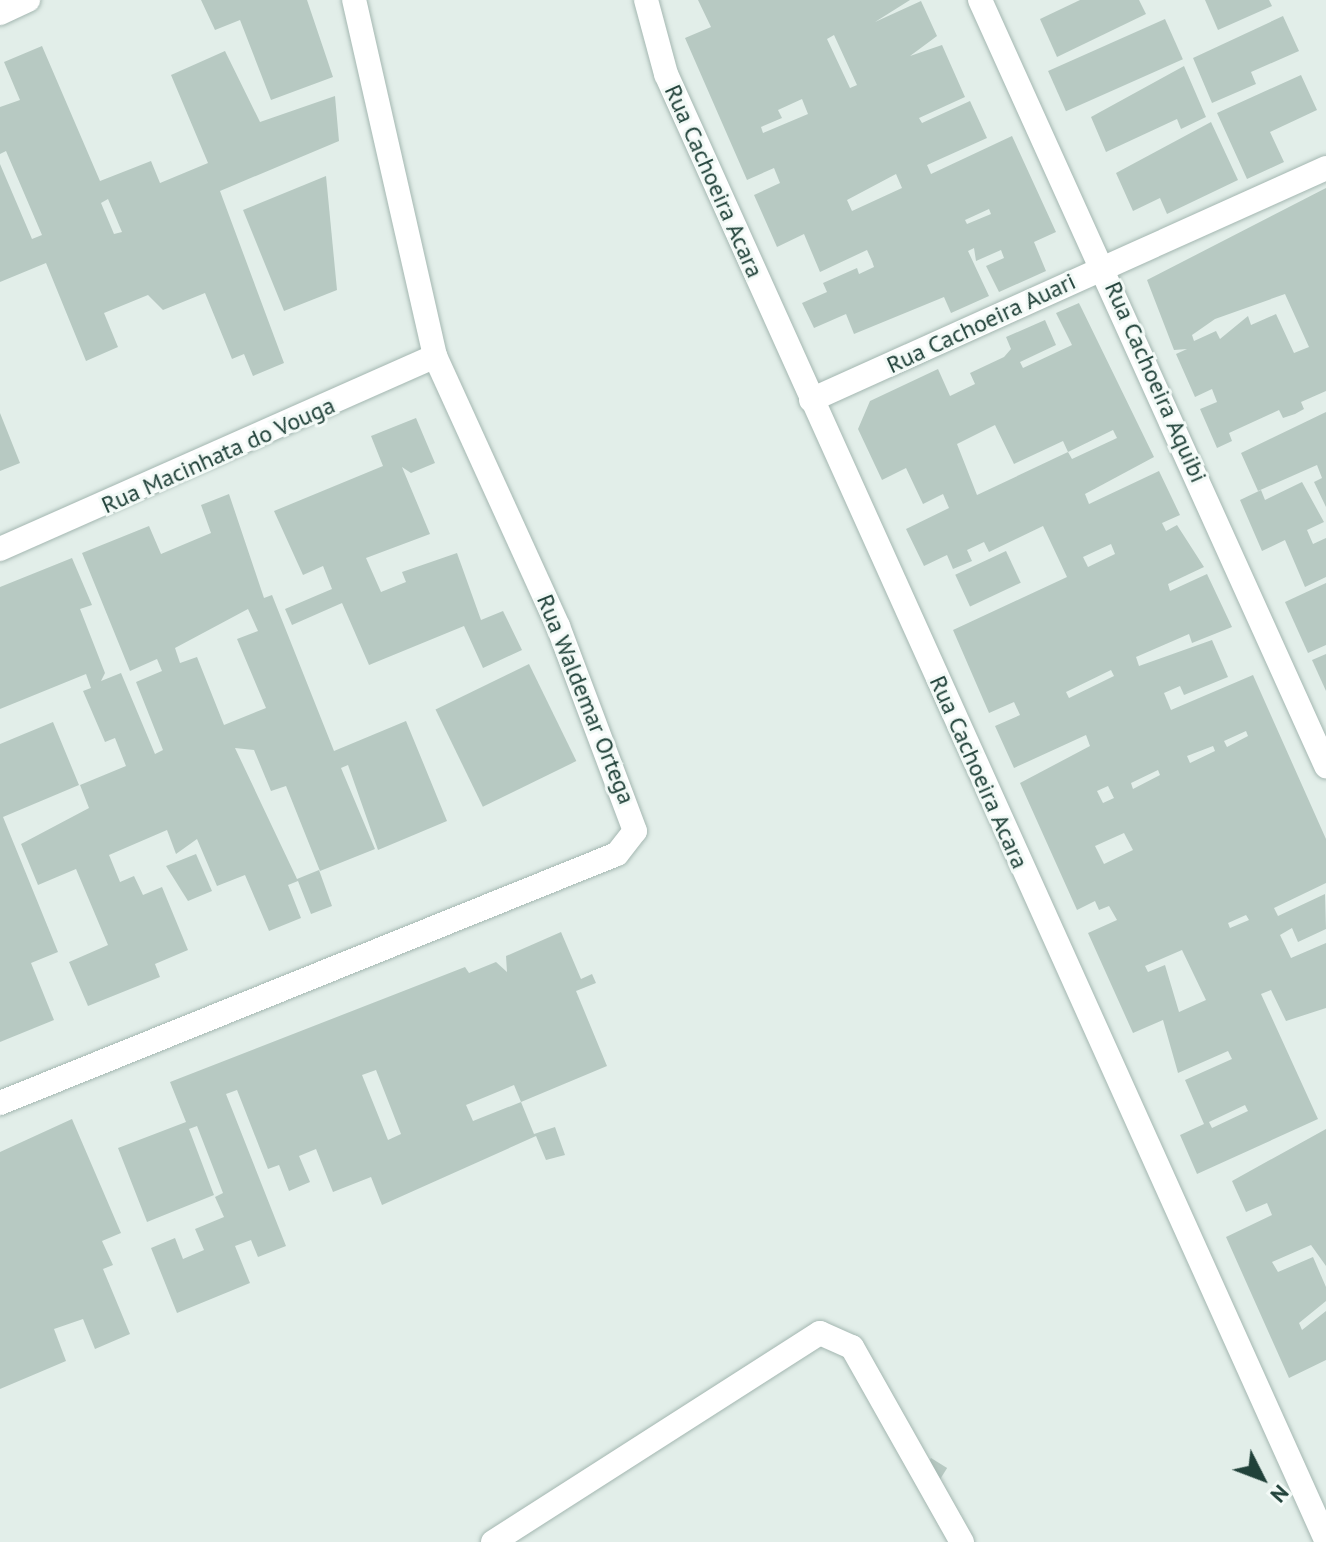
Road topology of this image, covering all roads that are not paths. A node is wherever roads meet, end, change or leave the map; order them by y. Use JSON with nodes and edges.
{"nodes":[{"id":1,"x":28,"y":0,"type":"edge"},
{"id":2,"x":354,"y":0,"type":"edge"},
{"id":3,"x":646,"y":0,"type":"edge"},
{"id":4,"x":980,"y":0,"type":"edge"},
{"id":5,"x":0,"y":13,"type":"edge"},
{"id":6,"x":1326,"y":168,"type":"edge"},
{"id":7,"x":1105,"y":266,"type":"junction"},
{"id":8,"x":435,"y":356,"type":"junction"},
{"id":9,"x":811,"y":400,"type":"junction"},
{"id":10,"x":0,"y":549,"type":"edge"},
{"id":11,"x":1326,"y":766,"type":"edge"},
{"id":12,"x":0,"y":1103,"type":"edge"},
{"id":13,"x":1326,"y":1540,"type":"edge"},
{"id":14,"x":493,"y":1542,"type":"edge"},
{"id":15,"x":962,"y":1542,"type":"edge"}],
"edges":[{"from":1,"to":5,"type":"street"},
{"from":2,"to":8,"type":"street","name":"Rua Waldemar Ortega"},
{"from":3,"to":9,"type":"street","name":"Rua Cachoeira Acara"},
{"from":4,"to":7,"type":"street","name":"Rua Cachoeira Aquibi"},
{"from":6,"to":7,"type":"street","name":"Rua Cachoeira Auari"},
{"from":7,"to":9,"type":"street","name":"Rua Cachoeira Auari"},
{"from":7,"to":11,"type":"street","name":"Rua Cachoeira Aquibi"},
{"from":8,"to":10,"type":"street","name":"Rua Macinhata do Vouga"},
{"from":8,"to":12,"type":"street","name":"Rua Waldemar Ortega"},
{"from":9,"to":13,"type":"street","name":"Rua Cachoeira Acara"},
{"from":14,"to":15,"type":"street"}]}
